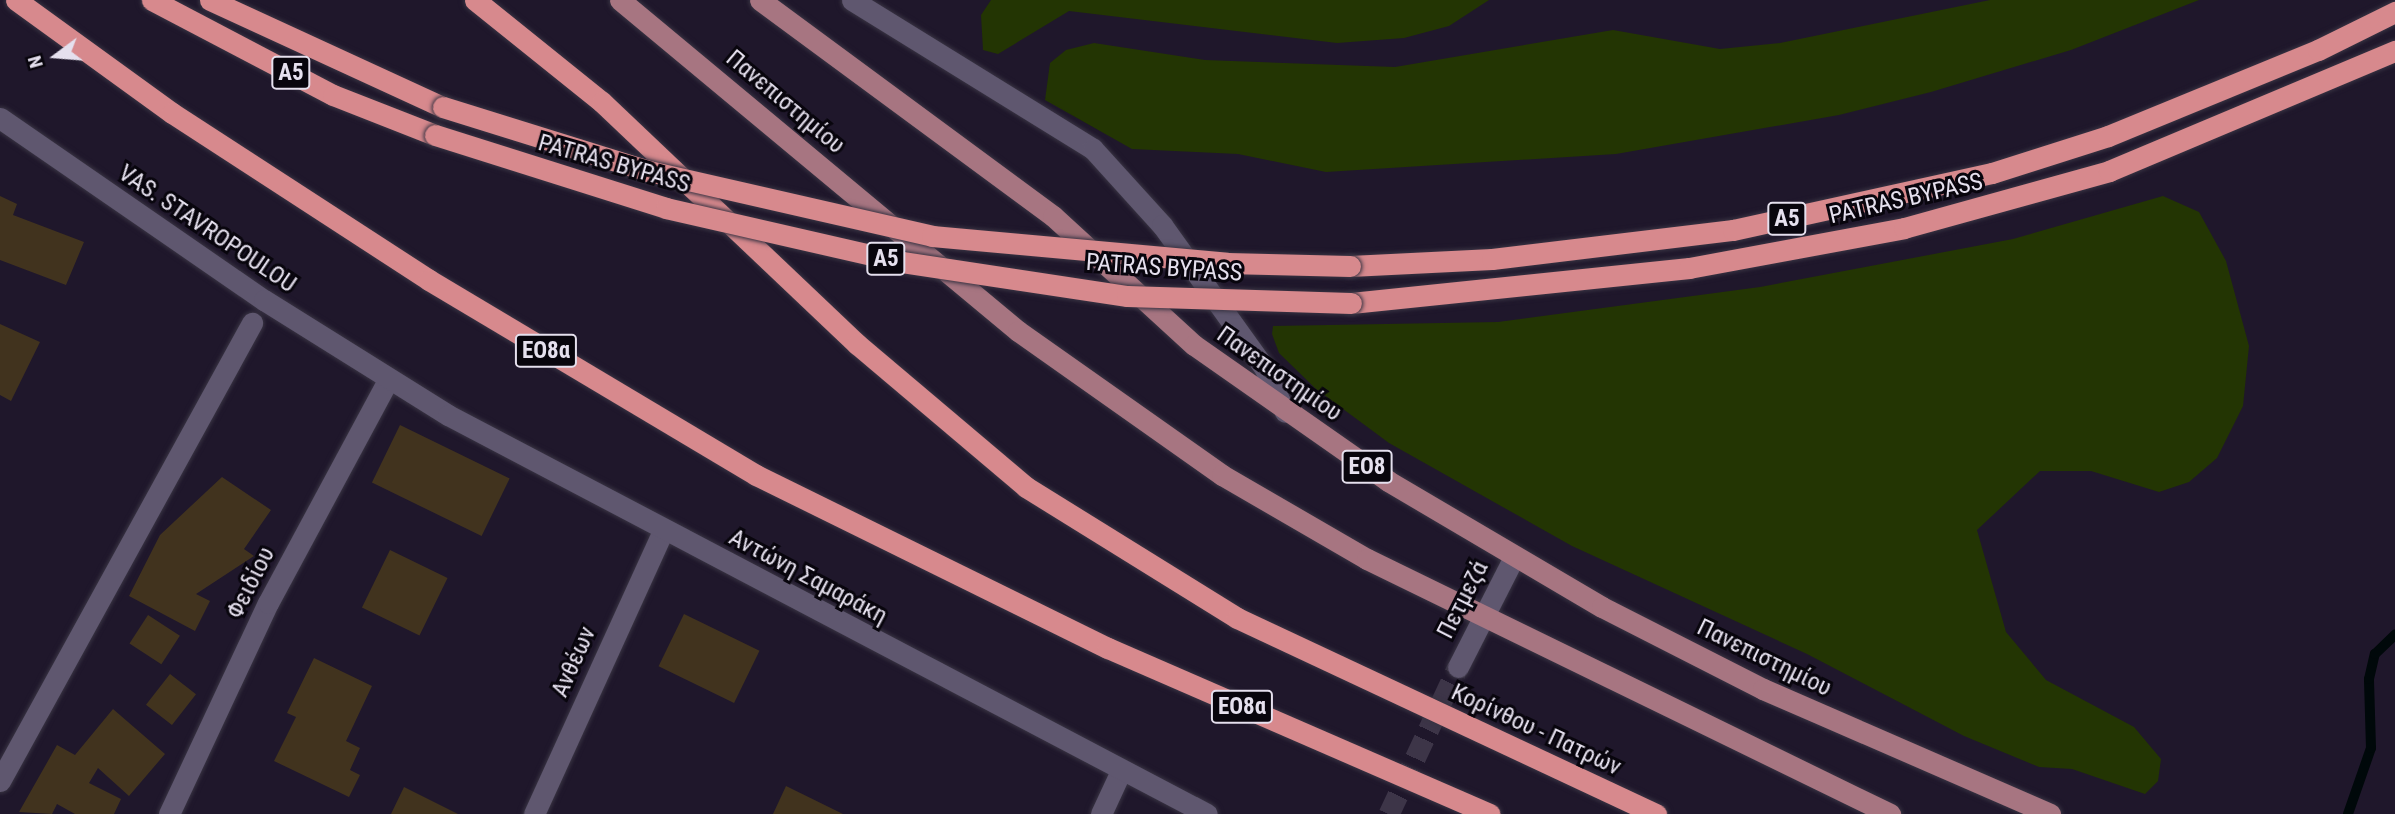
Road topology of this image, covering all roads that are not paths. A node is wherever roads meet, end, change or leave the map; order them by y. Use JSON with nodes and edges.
{"nodes":[{"id":1,"x":16,"y":0,"type":"edge"},
{"id":2,"x":152,"y":0,"type":"edge"},
{"id":3,"x":210,"y":0,"type":"edge"},
{"id":4,"x":475,"y":0,"type":"edge"},
{"id":5,"x":620,"y":0,"type":"edge"},
{"id":6,"x":760,"y":0,"type":"edge"},
{"id":7,"x":852,"y":0,"type":"edge"},
{"id":8,"x":2395,"y":12,"type":"edge"},
{"id":9,"x":2395,"y":51,"type":"edge"},
{"id":10,"x":0,"y":118,"type":"edge"},
{"id":11,"x":252,"y":323,"type":"dead end"},
{"id":12,"x":388,"y":380,"type":"junction"},
{"id":13,"x":1285,"y":412,"type":"junction"},
{"id":14,"x":663,"y":531,"type":"junction"},
{"id":15,"x":1514,"y":557,"type":"junction"},
{"id":16,"x":1484,"y":616,"type":"junction"},
{"id":17,"x":1458,"y":667,"type":"tunnel mouth"},
{"id":18,"x":1120,"y":773,"type":"junction"},
{"id":19,"x":0,"y":781,"type":"edge"},
{"id":20,"x":169,"y":814,"type":"edge"},
{"id":21,"x":534,"y":814,"type":"edge"},
{"id":22,"x":1101,"y":814,"type":"edge"},
{"id":23,"x":1207,"y":814,"type":"edge"},
{"id":24,"x":1489,"y":814,"type":"edge"},
{"id":25,"x":1656,"y":814,"type":"edge"},
{"id":26,"x":1890,"y":814,"type":"edge"},
{"id":27,"x":2050,"y":814,"type":"edge"}],
"edges":[{"from":1,"to":24,"type":"highway","number":"ΕΟ8α"},
{"from":2,"to":9,"type":"highway","name":"PATRAS BYPASS","number":"Α5","bridge":true},
{"from":3,"to":8,"type":"highway","name":"PATRAS BYPASS","number":"Α5","bridge":true},
{"from":4,"to":25,"type":"highway","name":"Κορίνθου - Πατρών"},
{"from":5,"to":16,"type":"main road","name":"Πανεπιστημίου"},
{"from":6,"to":13,"type":"main road","name":"Πανεπιστημίου","number":"ΕΟ8"},
{"from":7,"to":13,"type":"street"},
{"from":10,"to":12,"type":"street","name":"VAS. STAVROPOULOU"},
{"from":11,"to":19,"type":"street"},
{"from":12,"to":14,"type":"street","name":"Αντώνη Σαμαράκη"},
{"from":12,"to":20,"type":"street","name":"Φειδίου"},
{"from":13,"to":15,"type":"main road","name":"Πανεπιστημίου","number":"ΕΟ8"},
{"from":14,"to":18,"type":"street","name":"Αντώνη Σαμαράκη"},
{"from":14,"to":21,"type":"street","name":"Ανθέων"},
{"from":15,"to":16,"type":"street","name":"Πετμεζά"},
{"from":15,"to":27,"type":"main road","name":"Πανεπιστημίου","number":"ΕΟ8"},
{"from":16,"to":17,"type":"street","name":"Πετμεζά"},
{"from":16,"to":26,"type":"main road","name":"Πανεπιστημίου"},
{"from":18,"to":22,"type":"street"},
{"from":18,"to":23,"type":"street","name":"Αντώνη Σαμαράκη"}]}
